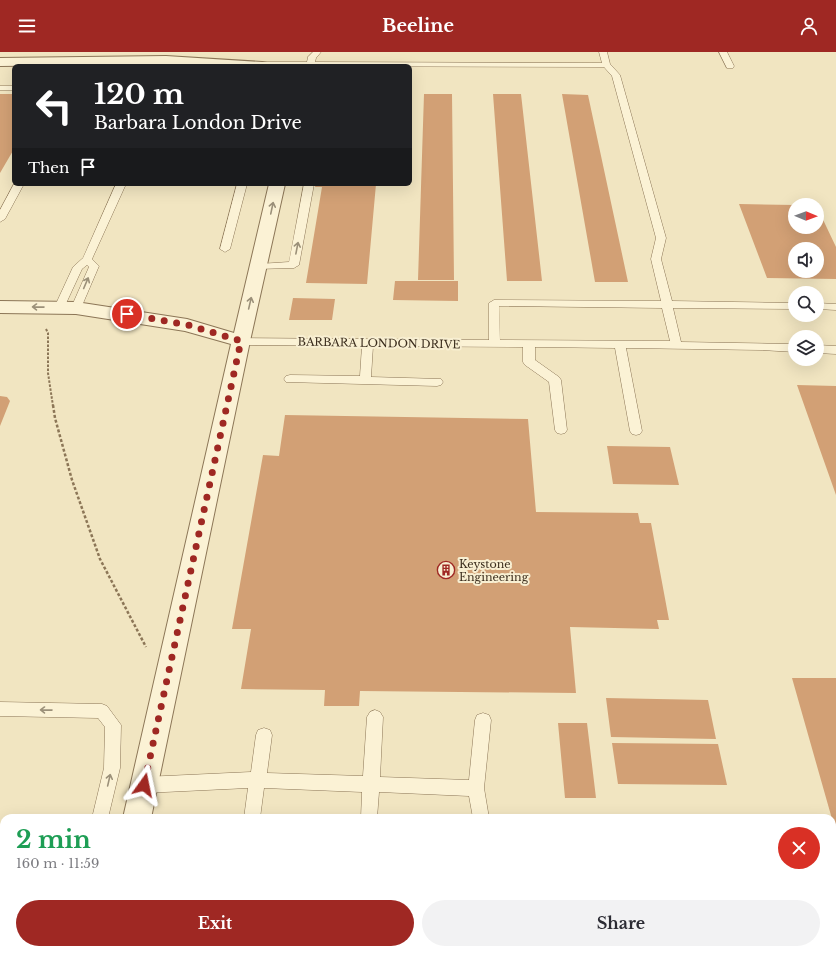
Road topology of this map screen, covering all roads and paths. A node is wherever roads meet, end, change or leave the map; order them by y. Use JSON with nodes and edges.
{"nodes":[{"id":1,"x":317,"y":52,"type":"edge"},
{"id":2,"x":603,"y":52,"type":"edge"},
{"id":3,"x":723,"y":52,"type":"edge"},
{"id":4,"x":0,"y":62,"type":"edge"},
{"id":5,"x":235,"y":64,"type":"edge"},
{"id":6,"x":310,"y":64,"type":"edge"},
{"id":7,"x":412,"y":65,"type":"edge"},
{"id":8,"x":606,"y":65,"type":"junction"},
{"id":9,"x":730,"y":66,"type":"dead end"},
{"id":10,"x":0,"y":73,"type":"edge"},
{"id":11,"x":12,"y":73,"type":"edge"},
{"id":12,"x":0,"y":88,"type":"edge"},
{"id":13,"x":12,"y":88,"type":"edge"},
{"id":14,"x":19,"y":186,"type":"edge"},
{"id":15,"x":120,"y":186,"type":"edge"},
{"id":16,"x":241,"y":186,"type":"edge"},
{"id":17,"x":277,"y":186,"type":"edge"},
{"id":18,"x":309,"y":186,"type":"edge"},
{"id":19,"x":0,"y":219,"type":"edge"},
{"id":20,"x":225,"y":249,"type":"dead end"},
{"id":21,"x":87,"y":260,"type":"junction"},
{"id":22,"x":258,"y":267,"type":"junction"},
{"id":23,"x":667,"y":304,"type":"junction"},
{"id":24,"x":788,"y":306,"type":"edge"},
{"id":25,"x":824,"y":306,"type":"edge"},
{"id":26,"x":0,"y":307,"type":"edge"},
{"id":27,"x":836,"y":307,"type":"edge"},
{"id":28,"x":67,"y":308,"type":"junction"},
{"id":29,"x":45,"y":326,"type":"dead end"},
{"id":30,"x":241,"y":341,"type":"junction"},
{"id":31,"x":368,"y":343,"type":"junction"},
{"id":32,"x":495,"y":344,"type":"junction"},
{"id":33,"x":529,"y":344,"type":"junction"},
{"id":34,"x":620,"y":345,"type":"junction"},
{"id":35,"x":677,"y":346,"type":"junction"},
{"id":36,"x":788,"y":348,"type":"edge"},
{"id":37,"x":824,"y":349,"type":"edge"},
{"id":38,"x":836,"y":350,"type":"edge"},
{"id":39,"x":290,"y":379,"type":"dead end"},
{"id":40,"x":365,"y":380,"type":"junction"},
{"id":41,"x":437,"y":382,"type":"dead end"},
{"id":42,"x":561,"y":430,"type":"dead end"},
{"id":43,"x":636,"y":431,"type":"dead end"},
{"id":44,"x":149,"y":642,"type":"dead end"},
{"id":45,"x":0,"y":709,"type":"edge"},
{"id":46,"x":375,"y":717,"type":"dead end"},
{"id":47,"x":483,"y":720,"type":"dead end"},
{"id":48,"x":264,"y":735,"type":"dead end"},
{"id":49,"x":257,"y":781,"type":"junction"},
{"id":50,"x":371,"y":784,"type":"junction"},
{"id":51,"x":144,"y":785,"type":"junction"},
{"id":52,"x":476,"y":788,"type":"junction"},
{"id":53,"x":101,"y":814,"type":"edge"},
{"id":54,"x":138,"y":814,"type":"edge"},
{"id":55,"x":253,"y":814,"type":"edge"},
{"id":56,"x":369,"y":814,"type":"edge"},
{"id":57,"x":480,"y":814,"type":"edge"}],
"edges":[{"from":1,"to":6,"type":"lane"},
{"from":2,"to":8,"type":"lane"},
{"from":3,"to":9,"type":"lane"},
{"from":4,"to":5,"type":"street"},
{"from":7,"to":8,"type":"lane"},
{"from":8,"to":23,"type":"lane"},
{"from":10,"to":11,"type":"street"},
{"from":12,"to":13,"type":"lane"},
{"from":14,"to":19,"type":"lane"},
{"from":15,"to":21,"type":"lane"},
{"from":16,"to":20,"type":"lane"},
{"from":22,"to":17,"type":"street","one_way":true},
{"from":22,"to":18,"type":"lane","one_way":true},
{"from":21,"to":28,"type":"lane"},
{"from":28,"to":21,"type":"lane","one_way":true},
{"from":30,"to":22,"type":"street","one_way":true},
{"from":23,"to":24,"type":"lane"},
{"from":23,"to":32,"type":"lane"},
{"from":23,"to":35,"type":"lane"},
{"from":25,"to":27,"type":"lane"},
{"from":28,"to":26,"type":"street","name":"BARBARA LONDON DRIVE","one_way":true},
{"from":28,"to":30,"type":"street","name":"BARBARA LONDON DRIVE"},
{"from":29,"to":44,"type":"path"},
{"from":30,"to":31,"type":"lane","name":"BARBARA LONDON DRIVE"},
{"from":30,"to":51,"type":"street"},
{"from":31,"to":32,"type":"lane","name":"BARBARA LONDON DRIVE"},
{"from":31,"to":40,"type":"lane"},
{"from":32,"to":33,"type":"lane","name":"BARBARA LONDON DRIVE"},
{"from":33,"to":34,"type":"lane","name":"BARBARA LONDON DRIVE"},
{"from":33,"to":42,"type":"lane"},
{"from":34,"to":35,"type":"lane","name":"BARBARA LONDON DRIVE"},
{"from":34,"to":43,"type":"lane"},
{"from":35,"to":36,"type":"lane","name":"BARBARA LONDON DRIVE"},
{"from":37,"to":38,"type":"lane"},
{"from":39,"to":40,"type":"lane"},
{"from":40,"to":41,"type":"lane"},
{"from":53,"to":45,"type":"lane","one_way":true},
{"from":46,"to":50,"type":"lane"},
{"from":47,"to":52,"type":"lane"},
{"from":48,"to":49,"type":"lane"},
{"from":49,"to":50,"type":"lane"},
{"from":49,"to":51,"type":"lane"},
{"from":49,"to":55,"type":"lane"},
{"from":50,"to":52,"type":"lane"},
{"from":50,"to":56,"type":"lane"},
{"from":51,"to":54,"type":"street"},
{"from":52,"to":57,"type":"lane"}]}
